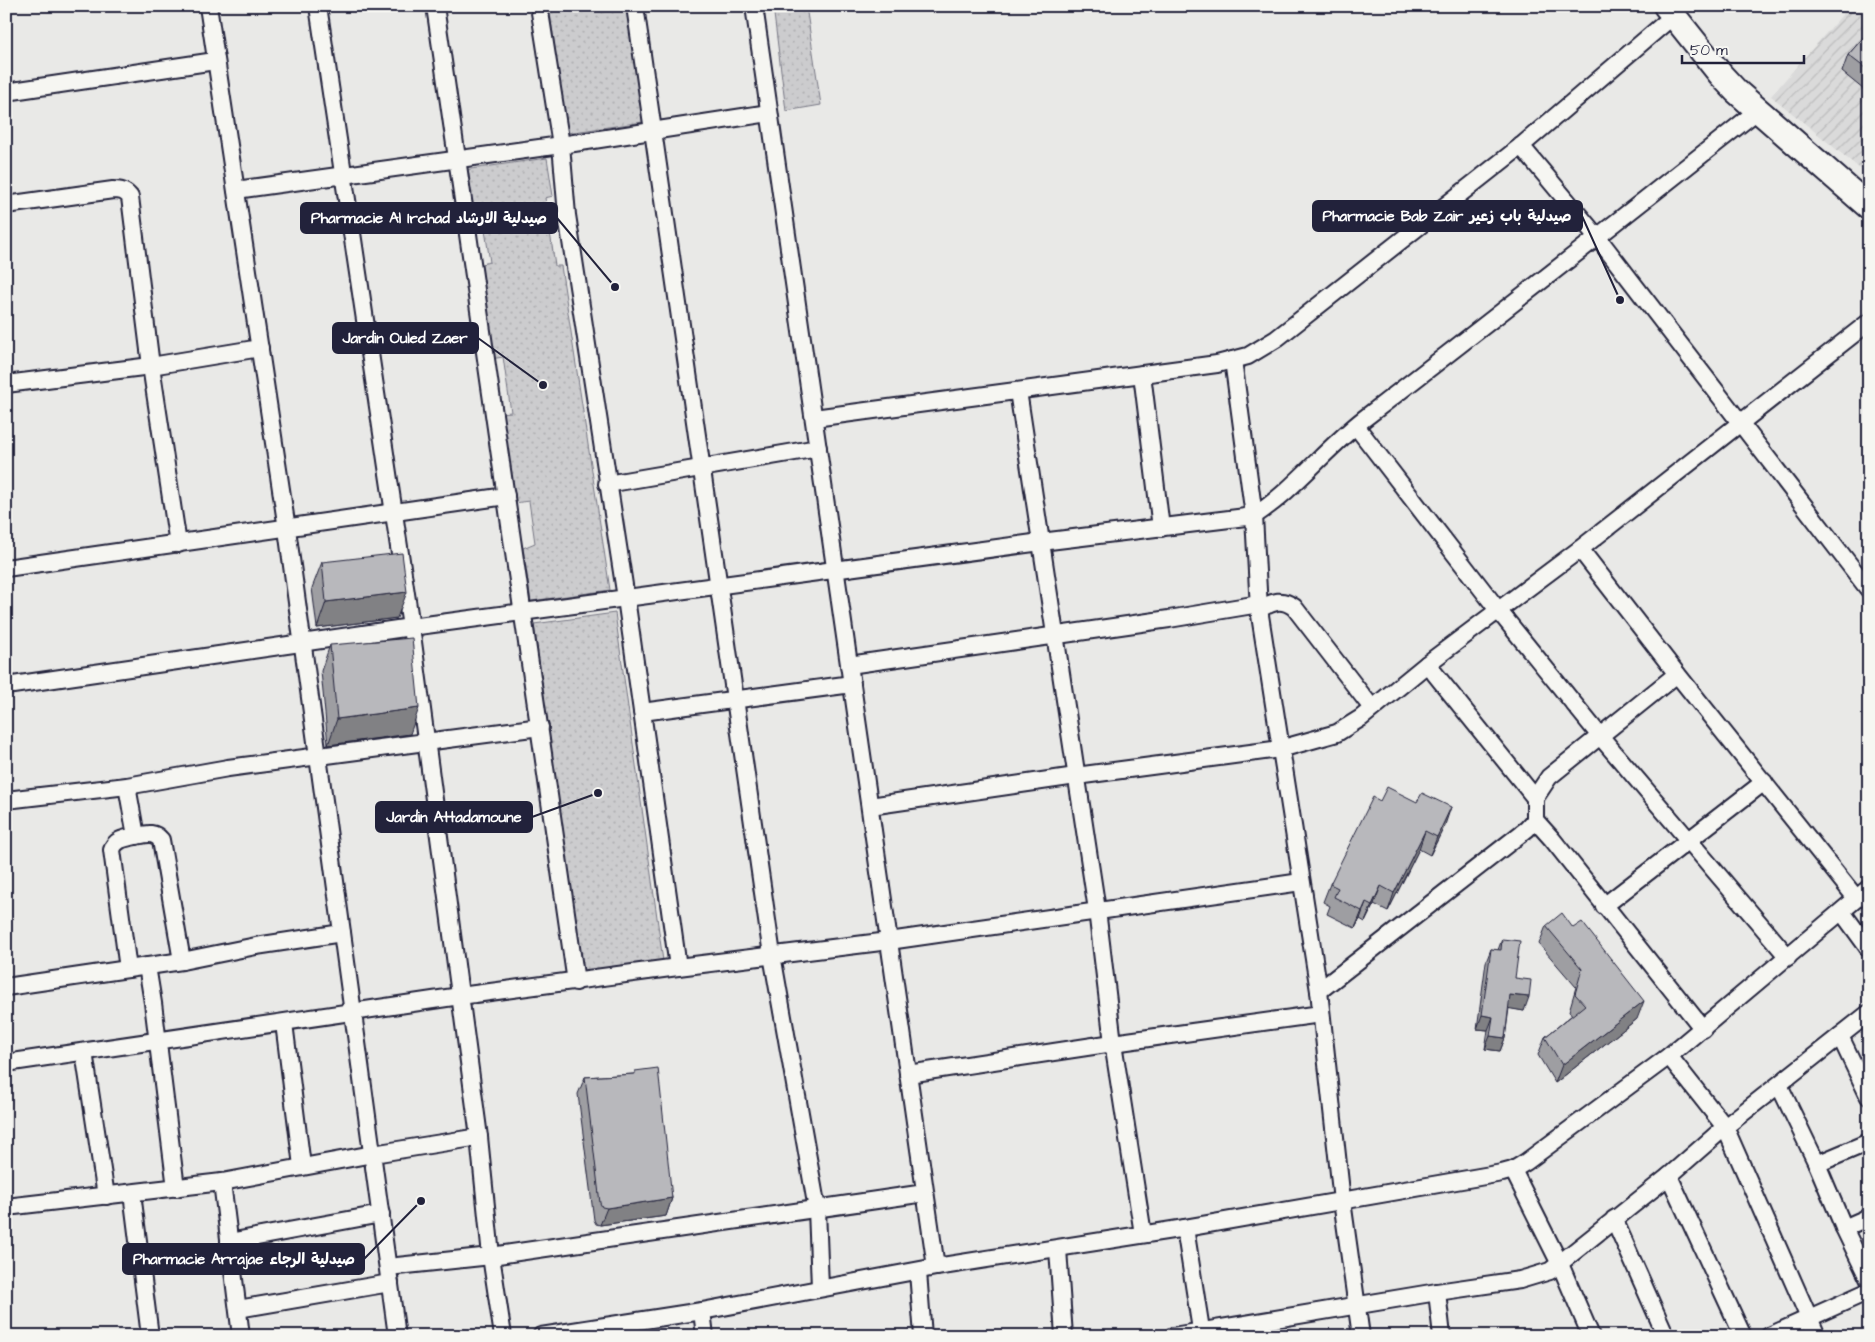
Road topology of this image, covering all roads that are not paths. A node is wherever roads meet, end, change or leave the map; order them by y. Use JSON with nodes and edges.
{"nodes":[{"id":1,"x":208,"y":6,"type":"edge"},
{"id":2,"x":318,"y":6,"type":"edge"},
{"id":3,"x":435,"y":6,"type":"edge"},
{"id":4,"x":539,"y":6,"type":"edge"},
{"id":5,"x":635,"y":6,"type":"edge"},
{"id":6,"x":754,"y":6,"type":"edge"},
{"id":7,"x":1670,"y":11,"type":"edge"},
{"id":8,"x":215,"y":61,"type":"junction"},
{"id":9,"x":6,"y":92,"type":"edge"},
{"id":10,"x":1758,"y":111,"type":"junction"},
{"id":11,"x":769,"y":113,"type":"junction"},
{"id":12,"x":653,"y":131,"type":"junction"},
{"id":13,"x":561,"y":145,"type":"junction"},
{"id":14,"x":1521,"y":146,"type":"junction"},
{"id":15,"x":456,"y":159,"type":"junction"},
{"id":16,"x":343,"y":176,"type":"junction"},
{"id":17,"x":236,"y":190,"type":"junction"},
{"id":18,"x":6,"y":205,"type":"edge"},
{"id":19,"x":1869,"y":207,"type":"edge"},
{"id":20,"x":1598,"y":238,"type":"junction"},
{"id":21,"x":1869,"y":322,"type":"edge"},
{"id":22,"x":260,"y":348,"type":"junction"},
{"id":23,"x":1233,"y":360,"type":"junction"},
{"id":24,"x":151,"y":366,"type":"junction"},
{"id":25,"x":1142,"y":374,"type":"junction"},
{"id":26,"x":6,"y":384,"type":"edge"},
{"id":27,"x":1018,"y":391,"type":"junction"},
{"id":28,"x":814,"y":418,"type":"junction"},
{"id":29,"x":1739,"y":423,"type":"junction"},
{"id":30,"x":1356,"y":426,"type":"junction"},
{"id":31,"x":818,"y":448,"type":"junction"},
{"id":32,"x":702,"y":469,"type":"junction"},
{"id":33,"x":607,"y":484,"type":"junction"},
{"id":34,"x":506,"y":496,"type":"junction"},
{"id":35,"x":394,"y":513,"type":"junction"},
{"id":36,"x":1254,"y":516,"type":"junction"},
{"id":37,"x":1161,"y":528,"type":"junction"},
{"id":38,"x":287,"y":529,"type":"junction"},
{"id":39,"x":1041,"y":542,"type":"junction"},
{"id":40,"x":178,"y":544,"type":"junction"},
{"id":41,"x":1580,"y":548,"type":"junction"},
{"id":42,"x":6,"y":568,"type":"edge"},
{"id":43,"x":835,"y":570,"type":"junction"},
{"id":44,"x":719,"y":585,"type":"junction"},
{"id":45,"x":1869,"y":590,"type":"edge"},
{"id":46,"x":626,"y":598,"type":"junction"},
{"id":47,"x":1259,"y":607,"type":"junction"},
{"id":48,"x":1498,"y":610,"type":"junction"},
{"id":49,"x":524,"y":612,"type":"junction"},
{"id":50,"x":411,"y":626,"type":"junction"},
{"id":51,"x":1055,"y":634,"type":"junction"},
{"id":52,"x":302,"y":642,"type":"junction"},
{"id":53,"x":1426,"y":664,"type":"junction"},
{"id":54,"x":849,"y":665,"type":"junction"},
{"id":55,"x":1677,"y":674,"type":"junction"},
{"id":56,"x":852,"y":684,"type":"junction"},
{"id":57,"x":6,"y":686,"type":"edge"},
{"id":58,"x":736,"y":700,"type":"junction"},
{"id":59,"x":1372,"y":708,"type":"junction"},
{"id":60,"x":642,"y":712,"type":"junction"},
{"id":61,"x":540,"y":727,"type":"junction"},
{"id":62,"x":1600,"y":736,"type":"junction"},
{"id":63,"x":426,"y":742,"type":"junction"},
{"id":64,"x":1280,"y":749,"type":"junction"},
{"id":65,"x":317,"y":756,"type":"junction"},
{"id":66,"x":1076,"y":776,"type":"junction"},
{"id":67,"x":1764,"y":782,"type":"junction"},
{"id":68,"x":127,"y":786,"type":"junction"},
{"id":69,"x":1535,"y":798,"type":"junction"},
{"id":70,"x":6,"y":800,"type":"edge"},
{"id":71,"x":870,"y":806,"type":"junction"},
{"id":72,"x":1534,"y":820,"type":"junction"},
{"id":73,"x":136,"y":836,"type":"junction"},
{"id":74,"x":1689,"y":840,"type":"junction"},
{"id":75,"x":1301,"y":882,"type":"junction"},
{"id":76,"x":1862,"y":893,"type":"edge"},
{"id":77,"x":1604,"y":906,"type":"junction"},
{"id":78,"x":1097,"y":910,"type":"junction"},
{"id":79,"x":1842,"y":912,"type":"junction"},
{"id":80,"x":342,"y":934,"type":"junction"},
{"id":81,"x":889,"y":941,"type":"junction"},
{"id":82,"x":1869,"y":949,"type":"edge"},
{"id":83,"x":772,"y":955,"type":"junction"},
{"id":84,"x":1788,"y":957,"type":"junction"},
{"id":85,"x":182,"y":961,"type":"junction"},
{"id":86,"x":147,"y":966,"type":"junction"},
{"id":87,"x":678,"y":966,"type":"junction"},
{"id":88,"x":128,"y":968,"type":"junction"},
{"id":89,"x":576,"y":982,"type":"junction"},
{"id":90,"x":6,"y":986,"type":"edge"},
{"id":91,"x":1319,"y":992,"type":"junction"},
{"id":92,"x":460,"y":996,"type":"junction"},
{"id":93,"x":354,"y":1013,"type":"junction"},
{"id":94,"x":1869,"y":1013,"type":"edge"},
{"id":95,"x":1321,"y":1014,"type":"junction"},
{"id":96,"x":284,"y":1023,"type":"junction"},
{"id":97,"x":1702,"y":1029,"type":"junction"},
{"id":98,"x":1840,"y":1036,"type":"junction"},
{"id":99,"x":157,"y":1041,"type":"junction"},
{"id":100,"x":1113,"y":1043,"type":"junction"},
{"id":101,"x":84,"y":1052,"type":"junction"},
{"id":102,"x":1669,"y":1056,"type":"junction"},
{"id":103,"x":6,"y":1063,"type":"edge"},
{"id":104,"x":908,"y":1074,"type":"junction"},
{"id":105,"x":1779,"y":1084,"type":"junction"},
{"id":106,"x":1869,"y":1097,"type":"edge"},
{"id":107,"x":1725,"y":1127,"type":"junction"},
{"id":108,"x":479,"y":1137,"type":"junction"},
{"id":109,"x":1869,"y":1142,"type":"edge"},
{"id":110,"x":373,"y":1154,"type":"junction"},
{"id":111,"x":1818,"y":1164,"type":"junction"},
{"id":112,"x":302,"y":1166,"type":"junction"},
{"id":113,"x":1513,"y":1170,"type":"junction"},
{"id":114,"x":1669,"y":1176,"type":"junction"},
{"id":115,"x":222,"y":1182,"type":"junction"},
{"id":116,"x":176,"y":1188,"type":"junction"},
{"id":117,"x":132,"y":1193,"type":"junction"},
{"id":118,"x":925,"y":1193,"type":"junction"},
{"id":119,"x":106,"y":1196,"type":"junction"},
{"id":120,"x":1342,"y":1201,"type":"junction"},
{"id":121,"x":6,"y":1208,"type":"edge"},
{"id":122,"x":817,"y":1209,"type":"junction"},
{"id":123,"x":381,"y":1214,"type":"junction"},
{"id":124,"x":1869,"y":1217,"type":"edge"},
{"id":125,"x":1614,"y":1219,"type":"junction"},
{"id":126,"x":1185,"y":1228,"type":"junction"},
{"id":127,"x":1844,"y":1228,"type":"junction"},
{"id":128,"x":1143,"y":1234,"type":"junction"},
{"id":129,"x":229,"y":1242,"type":"junction"},
{"id":130,"x":1058,"y":1249,"type":"junction"},
{"id":131,"x":491,"y":1256,"type":"junction"},
{"id":132,"x":1560,"y":1264,"type":"junction"},
{"id":133,"x":936,"y":1267,"type":"junction"},
{"id":134,"x":918,"y":1272,"type":"junction"},
{"id":135,"x":389,"y":1275,"type":"junction"},
{"id":136,"x":1869,"y":1280,"type":"edge"},
{"id":137,"x":820,"y":1287,"type":"junction"},
{"id":138,"x":1869,"y":1291,"type":"edge"},
{"id":139,"x":1437,"y":1292,"type":"junction"},
{"id":140,"x":1357,"y":1305,"type":"junction"},
{"id":141,"x":238,"y":1309,"type":"junction"},
{"id":142,"x":702,"y":1310,"type":"junction"},
{"id":143,"x":1810,"y":1318,"type":"junction"},
{"id":144,"x":1201,"y":1333,"type":"edge"},
{"id":145,"x":150,"y":1336,"type":"edge"},
{"id":146,"x":241,"y":1336,"type":"edge"},
{"id":147,"x":397,"y":1336,"type":"edge"},
{"id":148,"x":503,"y":1336,"type":"edge"},
{"id":149,"x":541,"y":1336,"type":"edge"},
{"id":150,"x":705,"y":1336,"type":"edge"},
{"id":151,"x":924,"y":1336,"type":"edge"},
{"id":152,"x":1064,"y":1336,"type":"edge"},
{"id":153,"x":1173,"y":1336,"type":"edge"},
{"id":154,"x":1361,"y":1336,"type":"edge"},
{"id":155,"x":1442,"y":1336,"type":"edge"},
{"id":156,"x":1591,"y":1336,"type":"edge"},
{"id":157,"x":1666,"y":1336,"type":"edge"},
{"id":158,"x":1743,"y":1336,"type":"edge"},
{"id":159,"x":1768,"y":1336,"type":"edge"},
{"id":160,"x":1817,"y":1336,"type":"edge"}],
"edges":[{"from":1,"to":8,"type":"street"},
{"from":2,"to":16,"type":"street"},
{"from":3,"to":15,"type":"street"},
{"from":4,"to":13,"type":"street"},
{"from":5,"to":12,"type":"street"},
{"from":6,"to":11,"type":"street"},
{"from":7,"to":10,"type":"main road"},
{"from":7,"to":14,"type":"street"},
{"from":8,"to":9,"type":"street"},
{"from":8,"to":17,"type":"street"},
{"from":10,"to":19,"type":"main road"},
{"from":10,"to":20,"type":"street"},
{"from":11,"to":12,"type":"street"},
{"from":11,"to":28,"type":"street"},
{"from":12,"to":13,"type":"street"},
{"from":12,"to":32,"type":"street"},
{"from":13,"to":15,"type":"street"},
{"from":13,"to":33,"type":"street"},
{"from":14,"to":20,"type":"street"},
{"from":14,"to":23,"type":"street"},
{"from":15,"to":16,"type":"street"},
{"from":15,"to":34,"type":"street"},
{"from":16,"to":17,"type":"street"},
{"from":16,"to":35,"type":"street"},
{"from":17,"to":22,"type":"street"},
{"from":18,"to":24,"type":"street"},
{"from":20,"to":29,"type":"street"},
{"from":20,"to":30,"type":"street"},
{"from":21,"to":29,"type":"street"},
{"from":22,"to":24,"type":"street"},
{"from":22,"to":38,"type":"street"},
{"from":23,"to":25,"type":"street"},
{"from":23,"to":36,"type":"street"},
{"from":24,"to":26,"type":"street"},
{"from":24,"to":40,"type":"street"},
{"from":25,"to":27,"type":"street"},
{"from":25,"to":37,"type":"street"},
{"from":27,"to":28,"type":"street"},
{"from":27,"to":39,"type":"street"},
{"from":28,"to":31,"type":"street"},
{"from":29,"to":41,"type":"street"},
{"from":29,"to":45,"type":"street"},
{"from":30,"to":36,"type":"street"},
{"from":30,"to":48,"type":"street"},
{"from":31,"to":32,"type":"street"},
{"from":31,"to":43,"type":"street"},
{"from":32,"to":33,"type":"street"},
{"from":32,"to":44,"type":"street"},
{"from":33,"to":46,"type":"street"},
{"from":34,"to":35,"type":"street"},
{"from":34,"to":49,"type":"street"},
{"from":35,"to":38,"type":"street"},
{"from":35,"to":50,"type":"street"},
{"from":36,"to":37,"type":"street"},
{"from":36,"to":47,"type":"street"},
{"from":37,"to":39,"type":"street"},
{"from":38,"to":40,"type":"street"},
{"from":38,"to":52,"type":"street"},
{"from":39,"to":43,"type":"street"},
{"from":39,"to":51,"type":"street"},
{"from":40,"to":42,"type":"street"},
{"from":41,"to":48,"type":"street"},
{"from":41,"to":55,"type":"street"},
{"from":43,"to":44,"type":"street"},
{"from":43,"to":54,"type":"street"},
{"from":44,"to":46,"type":"street"},
{"from":44,"to":58,"type":"street"},
{"from":46,"to":49,"type":"street"},
{"from":46,"to":60,"type":"street"},
{"from":47,"to":51,"type":"street"},
{"from":47,"to":59,"type":"street"},
{"from":47,"to":64,"type":"street"},
{"from":48,"to":53,"type":"street"},
{"from":48,"to":62,"type":"street"},
{"from":49,"to":50,"type":"street"},
{"from":49,"to":61,"type":"street"},
{"from":50,"to":52,"type":"street"},
{"from":50,"to":63,"type":"street"},
{"from":51,"to":54,"type":"street"},
{"from":51,"to":66,"type":"street"},
{"from":52,"to":57,"type":"street"},
{"from":52,"to":65,"type":"street"},
{"from":53,"to":59,"type":"street"},
{"from":53,"to":69,"type":"street"},
{"from":54,"to":56,"type":"street"},
{"from":55,"to":62,"type":"street"},
{"from":55,"to":67,"type":"street"},
{"from":56,"to":58,"type":"street"},
{"from":56,"to":71,"type":"street"},
{"from":58,"to":60,"type":"street"},
{"from":58,"to":83,"type":"street"},
{"from":59,"to":64,"type":"street"},
{"from":60,"to":87,"type":"street"},
{"from":61,"to":63,"type":"street"},
{"from":61,"to":89,"type":"street"},
{"from":62,"to":69,"type":"street"},
{"from":62,"to":74,"type":"street"},
{"from":63,"to":65,"type":"street"},
{"from":63,"to":92,"type":"street"},
{"from":64,"to":66,"type":"street"},
{"from":64,"to":75,"type":"street"},
{"from":65,"to":68,"type":"street"},
{"from":65,"to":80,"type":"street"},
{"from":66,"to":71,"type":"street"},
{"from":66,"to":78,"type":"street"},
{"from":67,"to":74,"type":"street"},
{"from":67,"to":76,"type":"street"},
{"from":68,"to":70,"type":"street"},
{"from":68,"to":73,"type":"street"},
{"from":69,"to":72,"type":"street"},
{"from":71,"to":81,"type":"street"},
{"from":72,"to":77,"type":"street"},
{"from":72,"to":91,"type":"street"},
{"from":73,"to":85,"type":"street"},
{"from":73,"to":88,"type":"street"},
{"from":74,"to":77,"type":"street"},
{"from":74,"to":84,"type":"street"},
{"from":75,"to":78,"type":"street"},
{"from":75,"to":91,"type":"street"},
{"from":76,"to":79,"type":"street"},
{"from":77,"to":97,"type":"street"},
{"from":78,"to":81,"type":"street"},
{"from":78,"to":100,"type":"street"},
{"from":79,"to":82,"type":"street"},
{"from":79,"to":84,"type":"street"},
{"from":80,"to":85,"type":"street"},
{"from":80,"to":93,"type":"street"},
{"from":81,"to":83,"type":"street"},
{"from":81,"to":104,"type":"street"},
{"from":83,"to":87,"type":"street"},
{"from":83,"to":122,"type":"street"},
{"from":84,"to":97,"type":"street"},
{"from":85,"to":86,"type":"street"},
{"from":86,"to":88,"type":"street"},
{"from":86,"to":99,"type":"street"},
{"from":87,"to":89,"type":"street"},
{"from":88,"to":90,"type":"street"},
{"from":89,"to":92,"type":"street"},
{"from":91,"to":95,"type":"street"},
{"from":92,"to":93,"type":"street"},
{"from":92,"to":108,"type":"street"},
{"from":93,"to":96,"type":"street"},
{"from":93,"to":110,"type":"street"},
{"from":94,"to":98,"type":"street"},
{"from":95,"to":100,"type":"street"},
{"from":95,"to":120,"type":"street"},
{"from":96,"to":99,"type":"street"},
{"from":96,"to":112,"type":"street"},
{"from":97,"to":102,"type":"street"},
{"from":98,"to":105,"type":"street"},
{"from":98,"to":106,"type":"street"},
{"from":99,"to":101,"type":"street"},
{"from":99,"to":116,"type":"street"},
{"from":100,"to":104,"type":"street"},
{"from":100,"to":128,"type":"street"},
{"from":101,"to":103,"type":"street"},
{"from":101,"to":119,"type":"street"},
{"from":102,"to":107,"type":"street"},
{"from":102,"to":113,"type":"street"},
{"from":104,"to":118,"type":"street"},
{"from":105,"to":107,"type":"street"},
{"from":105,"to":111,"type":"street"},
{"from":107,"to":114,"type":"street"},
{"from":107,"to":143,"type":"street"},
{"from":108,"to":110,"type":"street"},
{"from":108,"to":131,"type":"street"},
{"from":109,"to":111,"type":"street"},
{"from":110,"to":112,"type":"street"},
{"from":110,"to":123,"type":"street"},
{"from":111,"to":127,"type":"street"},
{"from":112,"to":115,"type":"street"},
{"from":113,"to":120,"type":"street"},
{"from":113,"to":132,"type":"street"},
{"from":114,"to":125,"type":"street"},
{"from":114,"to":158,"type":"street"},
{"from":115,"to":116,"type":"street"},
{"from":115,"to":129,"type":"street"},
{"from":116,"to":117,"type":"street"},
{"from":117,"to":119,"type":"street"},
{"from":117,"to":145,"type":"street"},
{"from":118,"to":122,"type":"street"},
{"from":118,"to":133,"type":"street"},
{"from":119,"to":121,"type":"street"},
{"from":120,"to":126,"type":"street"},
{"from":120,"to":140,"type":"street"},
{"from":122,"to":131,"type":"street"},
{"from":122,"to":137,"type":"street"},
{"from":123,"to":129,"type":"street"},
{"from":123,"to":135,"type":"street"},
{"from":124,"to":127,"type":"street"},
{"from":125,"to":132,"type":"street"},
{"from":125,"to":157,"type":"street"},
{"from":126,"to":128,"type":"street"},
{"from":126,"to":144,"type":"street"},
{"from":127,"to":136,"type":"street"},
{"from":128,"to":130,"type":"street"},
{"from":129,"to":141,"type":"street"},
{"from":130,"to":133,"type":"street"},
{"from":130,"to":152,"type":"street"},
{"from":131,"to":135,"type":"street"},
{"from":131,"to":148,"type":"street"},
{"from":132,"to":139,"type":"street"},
{"from":132,"to":156,"type":"street"},
{"from":133,"to":134,"type":"street"},
{"from":134,"to":137,"type":"street"},
{"from":134,"to":151,"type":"street"},
{"from":135,"to":141,"type":"street"},
{"from":135,"to":147,"type":"street"},
{"from":137,"to":142,"type":"street"},
{"from":138,"to":143,"type":"street"},
{"from":139,"to":140,"type":"street"},
{"from":139,"to":155,"type":"street"},
{"from":140,"to":144,"type":"street"},
{"from":140,"to":154,"type":"street"},
{"from":141,"to":146,"type":"street"},
{"from":142,"to":149,"type":"street"},
{"from":142,"to":150,"type":"street"},
{"from":143,"to":159,"type":"street"},
{"from":143,"to":160,"type":"street"},
{"from":144,"to":153,"type":"street"}]}
